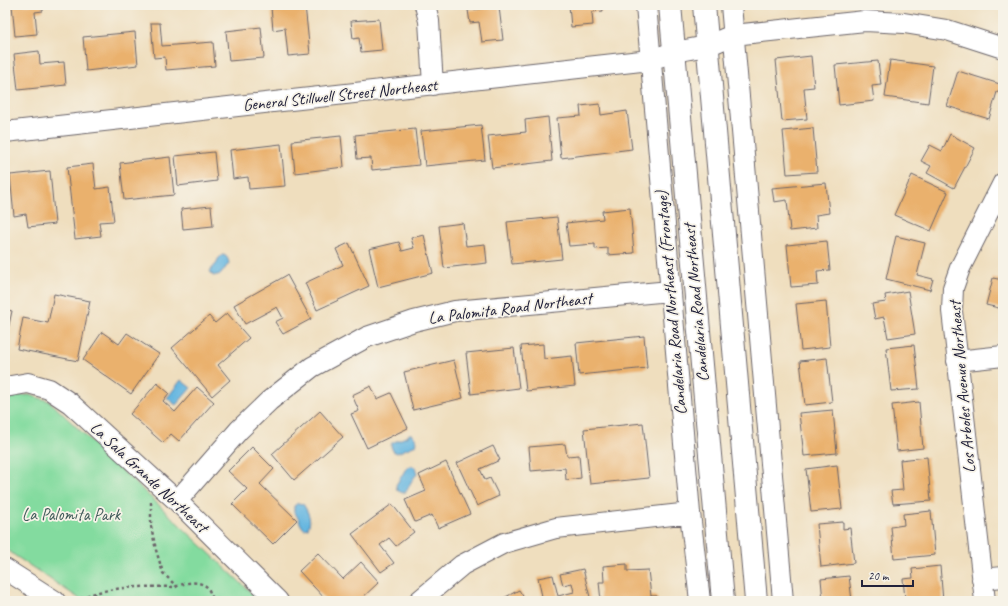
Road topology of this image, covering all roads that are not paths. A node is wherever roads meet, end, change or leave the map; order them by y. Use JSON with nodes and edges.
{"nodes":[{"id":1,"x":425,"y":5,"type":"edge"},
{"id":2,"x":646,"y":5,"type":"edge"},
{"id":3,"x":670,"y":5,"type":"edge"},
{"id":4,"x":704,"y":5,"type":"edge"},
{"id":5,"x":731,"y":5,"type":"edge"},
{"id":6,"x":733,"y":35,"type":"junction"},
{"id":7,"x":707,"y":46,"type":"junction"},
{"id":8,"x":1003,"y":48,"type":"edge"},
{"id":9,"x":674,"y":52,"type":"junction"},
{"id":10,"x":650,"y":60,"type":"junction"},
{"id":11,"x":433,"y":85,"type":"junction"},
{"id":12,"x":5,"y":132,"type":"edge"},
{"id":13,"x":1003,"y":183,"type":"edge"},
{"id":14,"x":670,"y":291,"type":"junction"},
{"id":15,"x":1003,"y":356,"type":"edge"},
{"id":16,"x":957,"y":361,"type":"junction"},
{"id":17,"x":5,"y":387,"type":"edge"},
{"id":18,"x":177,"y":501,"type":"junction"},
{"id":19,"x":690,"y":513,"type":"junction"},
{"id":20,"x":5,"y":569,"type":"edge"},
{"id":21,"x":1003,"y":577,"type":"edge"},
{"id":22,"x":982,"y":580,"type":"junction"},
{"id":23,"x":55,"y":601,"type":"edge"},
{"id":24,"x":278,"y":601,"type":"edge"},
{"id":25,"x":419,"y":601,"type":"edge"},
{"id":26,"x":700,"y":601,"type":"edge"},
{"id":27,"x":723,"y":601,"type":"edge"},
{"id":28,"x":756,"y":601,"type":"edge"},
{"id":29,"x":783,"y":601,"type":"edge"},
{"id":30,"x":985,"y":601,"type":"edge"}],
"edges":[{"from":1,"to":11,"type":"street"},
{"from":2,"to":10,"type":"street","name":"Candelaria Road Northeast (Frontage)"},
{"from":3,"to":9,"type":"main road","name":"Candelaria Road Northeast"},
{"from":4,"to":7,"type":"main road","name":"Candelaria Road Northeast"},
{"from":5,"to":6,"type":"street"},
{"from":6,"to":7,"type":"street","name":"General Stillwell Street Northeast"},
{"from":6,"to":8,"type":"street","name":"General Stillwell Street Northeast"},
{"from":6,"to":29,"type":"street"},
{"from":7,"to":9,"type":"street","name":"General Stillwell Street Northeast"},
{"from":7,"to":28,"type":"main road","name":"Candelaria Road Northeast"},
{"from":9,"to":10,"type":"street","name":"General Stillwell Street Northeast"},
{"from":9,"to":27,"type":"main road","name":"Candelaria Road Northeast"},
{"from":10,"to":11,"type":"street","name":"General Stillwell Street Northeast"},
{"from":10,"to":14,"type":"street","name":"Candelaria Road Northeast (Frontage)"},
{"from":11,"to":12,"type":"street","name":"General Stillwell Street Northeast"},
{"from":13,"to":16,"type":"street","name":"Los Arboles Avenue Northeast"},
{"from":14,"to":18,"type":"street","name":"La Palomita Road Northeast"},
{"from":14,"to":19,"type":"street","name":"Candelaria Road Northeast (Frontage)"},
{"from":15,"to":16,"type":"street"},
{"from":16,"to":22,"type":"street","name":"Los Arboles Avenue Northeast"},
{"from":17,"to":18,"type":"street","name":"La Sala Grande Northeast"},
{"from":18,"to":24,"type":"street","name":"La Sala Grande Northeast"},
{"from":19,"to":25,"type":"street"},
{"from":19,"to":26,"type":"street","name":"Candelaria Road Northeast (Frontage)"},
{"from":20,"to":23,"type":"street"},
{"from":21,"to":22,"type":"street"},
{"from":22,"to":30,"type":"street","name":"Los Arboles Avenue Northeast"}]}
